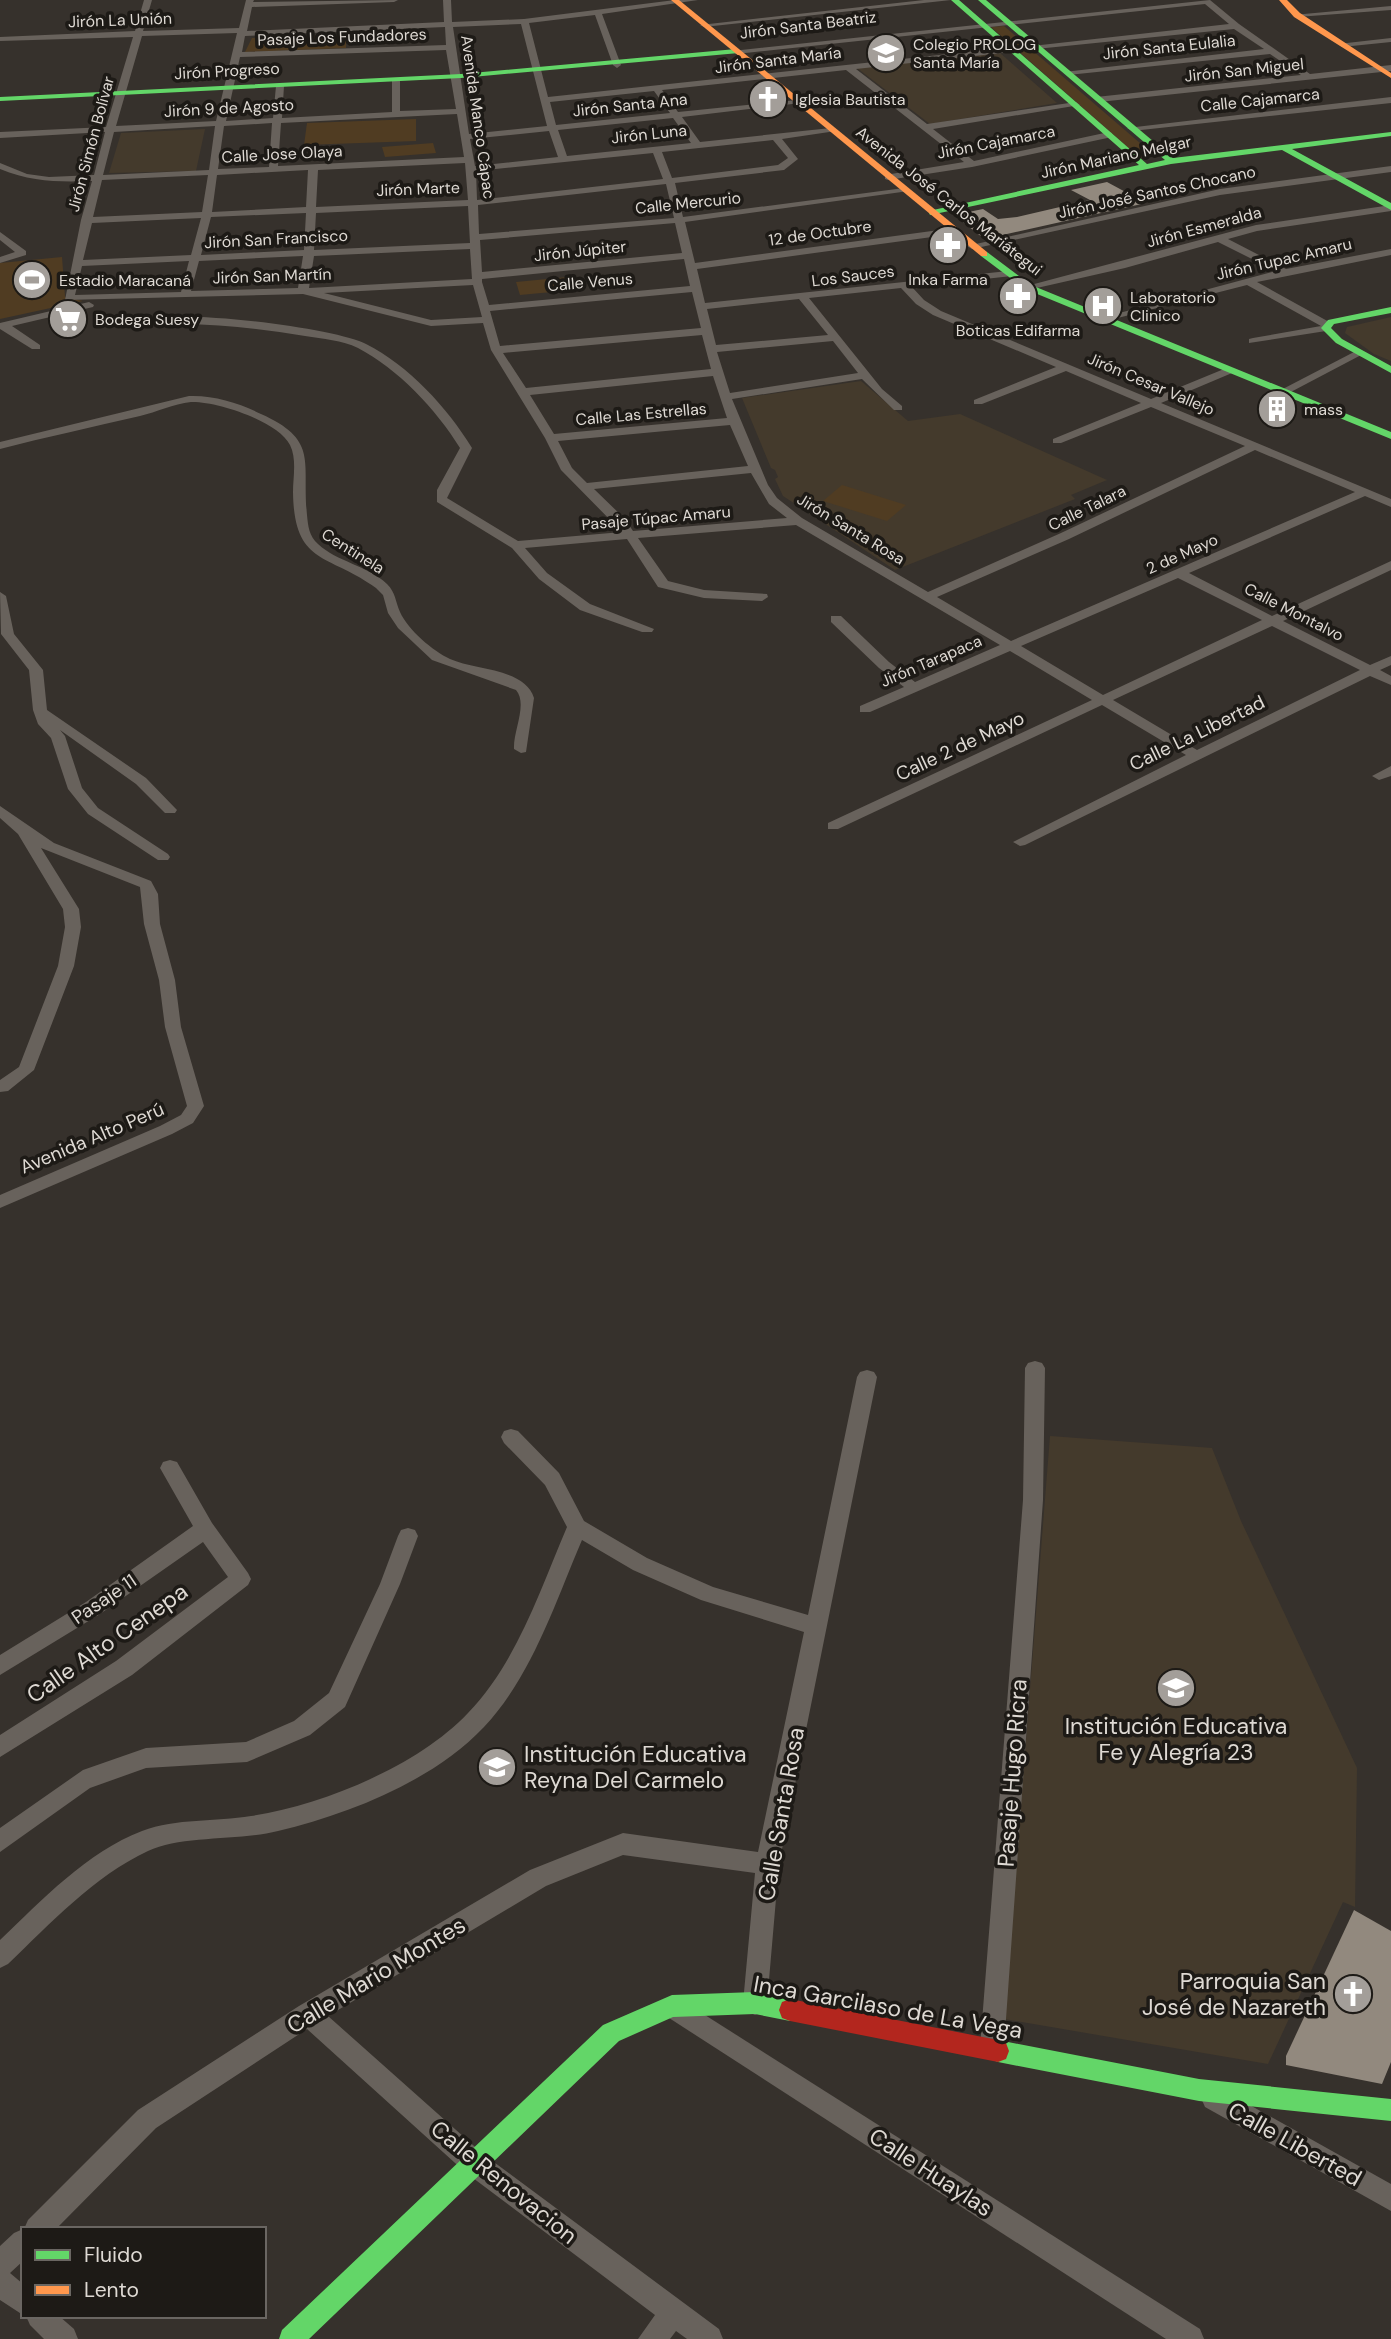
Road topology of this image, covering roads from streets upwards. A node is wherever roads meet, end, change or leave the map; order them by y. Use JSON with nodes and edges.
{"nodes":[{"id":1,"x":148,"y":0,"type":"edge"},
{"id":2,"x":394,"y":0,"type":"edge"},
{"id":3,"x":447,"y":0,"type":"edge"},
{"id":4,"x":694,"y":0,"type":"edge"},
{"id":5,"x":947,"y":0,"type":"edge"},
{"id":6,"x":956,"y":0,"type":"edge"},
{"id":7,"x":982,"y":0,"type":"edge"},
{"id":8,"x":1283,"y":0,"type":"edge"},
{"id":9,"x":676,"y":1,"type":"edge"},
{"id":10,"x":1206,"y":1,"type":"edge"},
{"id":11,"x":250,"y":3,"type":"edge"},
{"id":12,"x":1391,"y":8,"type":"edge"},
{"id":13,"x":598,"y":13,"type":"junction"},
{"id":14,"x":1297,"y":15,"type":"junction"},
{"id":15,"x":352,"y":16,"type":"edge"},
{"id":16,"x":524,"y":21,"type":"junction"},
{"id":17,"x":1007,"y":21,"type":"junction"},
{"id":18,"x":983,"y":24,"type":"junction"},
{"id":19,"x":447,"y":26,"type":"junction"},
{"id":20,"x":705,"y":26,"type":"junction"},
{"id":21,"x":1236,"y":26,"type":"junction"},
{"id":22,"x":241,"y":32,"type":"junction"},
{"id":23,"x":139,"y":33,"type":"junction"},
{"id":24,"x":0,"y":39,"type":"edge"},
{"id":25,"x":1391,"y":40,"type":"edge"},
{"id":26,"x":1342,"y":44,"type":"junction"},
{"id":27,"x":1036,"y":46,"type":"junction"},
{"id":28,"x":450,"y":47,"type":"junction"},
{"id":29,"x":1011,"y":49,"type":"junction"},
{"id":30,"x":351,"y":51,"type":"junction"},
{"id":31,"x":736,"y":51,"type":"junction"},
{"id":32,"x":1272,"y":51,"type":"junction"},
{"id":33,"x":235,"y":55,"type":"junction"},
{"id":34,"x":617,"y":65,"type":"junction"},
{"id":35,"x":848,"y":66,"type":"junction"},
{"id":36,"x":540,"y":71,"type":"junction"},
{"id":37,"x":1388,"y":71,"type":"edge"},
{"id":38,"x":1068,"y":72,"type":"junction"},
{"id":39,"x":767,"y":75,"type":"junction"},
{"id":40,"x":1309,"y":77,"type":"junction"},
{"id":41,"x":455,"y":78,"type":"junction"},
{"id":42,"x":396,"y":81,"type":"junction"},
{"id":43,"x":280,"y":86,"type":"junction"},
{"id":44,"x":656,"y":88,"type":"junction"},
{"id":45,"x":228,"y":89,"type":"junction"},
{"id":46,"x":120,"y":93,"type":"junction"},
{"id":47,"x":0,"y":99,"type":"edge"},
{"id":48,"x":1099,"y":99,"type":"junction"},
{"id":49,"x":547,"y":100,"type":"junction"},
{"id":50,"x":1391,"y":100,"type":"edge"},
{"id":51,"x":797,"y":103,"type":"junction"},
{"id":52,"x":1076,"y":105,"type":"junction"},
{"id":53,"x":460,"y":111,"type":"junction"},
{"id":54,"x":396,"y":114,"type":"junction"},
{"id":55,"x":675,"y":116,"type":"junction"},
{"id":56,"x":277,"y":122,"type":"junction"},
{"id":57,"x":220,"y":125,"type":"junction"},
{"id":58,"x":925,"y":127,"type":"junction"},
{"id":59,"x":1132,"y":128,"type":"junction"},
{"id":60,"x":112,"y":129,"type":"junction"},
{"id":61,"x":551,"y":130,"type":"junction"},
{"id":62,"x":831,"y":131,"type":"junction"},
{"id":63,"x":1391,"y":134,"type":"edge"},
{"id":64,"x":0,"y":135,"type":"edge"},
{"id":65,"x":1109,"y":135,"type":"junction"},
{"id":66,"x":776,"y":136,"type":"junction"},
{"id":67,"x":465,"y":137,"type":"junction"},
{"id":68,"x":697,"y":145,"type":"junction"},
{"id":69,"x":1283,"y":147,"type":"junction"},
{"id":70,"x":656,"y":149,"type":"junction"},
{"id":71,"x":563,"y":159,"type":"junction"},
{"id":72,"x":1171,"y":161,"type":"junction"},
{"id":73,"x":470,"y":164,"type":"junction"},
{"id":74,"x":972,"y":164,"type":"junction"},
{"id":75,"x":0,"y":166,"type":"edge"},
{"id":76,"x":1145,"y":166,"type":"junction"},
{"id":77,"x":313,"y":168,"type":"junction"},
{"id":78,"x":273,"y":169,"type":"junction"},
{"id":79,"x":1391,"y":169,"type":"edge"},
{"id":80,"x":211,"y":173,"type":"junction"},
{"id":81,"x":1335,"y":175,"type":"junction"},
{"id":82,"x":888,"y":177,"type":"junction"},
{"id":83,"x":97,"y":178,"type":"junction"},
{"id":84,"x":670,"y":183,"type":"junction"},
{"id":85,"x":904,"y":191,"type":"junction"},
{"id":86,"x":474,"y":203,"type":"junction"},
{"id":87,"x":1391,"y":207,"type":"edge"},
{"id":88,"x":310,"y":209,"type":"junction"},
{"id":89,"x":933,"y":213,"type":"junction"},
{"id":90,"x":207,"y":214,"type":"junction"},
{"id":91,"x":86,"y":220,"type":"junction"},
{"id":92,"x":679,"y":220,"type":"junction"},
{"id":93,"x":954,"y":231,"type":"junction"},
{"id":94,"x":0,"y":235,"type":"edge"},
{"id":95,"x":1218,"y":238,"type":"junction"},
{"id":96,"x":475,"y":241,"type":"junction"},
{"id":97,"x":972,"y":246,"type":"junction"},
{"id":98,"x":1391,"y":252,"type":"edge"},
{"id":99,"x":309,"y":253,"type":"junction"},
{"id":100,"x":194,"y":259,"type":"junction"},
{"id":101,"x":0,"y":260,"type":"edge"},
{"id":102,"x":688,"y":261,"type":"junction"},
{"id":103,"x":78,"y":263,"type":"junction"},
{"id":104,"x":1285,"y":272,"type":"junction"},
{"id":105,"x":1007,"y":274,"type":"junction"},
{"id":106,"x":477,"y":279,"type":"junction"},
{"id":107,"x":1249,"y":282,"type":"junction"},
{"id":108,"x":905,"y":286,"type":"junction"},
{"id":109,"x":1028,"y":287,"type":"junction"},
{"id":110,"x":698,"y":288,"type":"junction"},
{"id":111,"x":303,"y":292,"type":"junction"},
{"id":112,"x":185,"y":295,"type":"junction"},
{"id":113,"x":69,"y":298,"type":"joint"},
{"id":114,"x":804,"y":298,"type":"junction"},
{"id":115,"x":103,"y":299,"type":"junction"},
{"id":116,"x":702,"y":306,"type":"junction"},
{"id":117,"x":1391,"y":310,"type":"edge"},
{"id":118,"x":486,"y":314,"type":"junction"},
{"id":119,"x":1102,"y":319,"type":"junction"},
{"id":120,"x":140,"y":323,"type":"dead end"},
{"id":121,"x":1,"y":326,"type":"edge"},
{"id":122,"x":1326,"y":326,"type":"junction"},
{"id":123,"x":706,"y":331,"type":"junction"},
{"id":124,"x":835,"y":338,"type":"junction"},
{"id":125,"x":1253,"y":341,"type":"dead end"},
{"id":126,"x":36,"y":347,"type":"dead end"},
{"id":127,"x":711,"y":349,"type":"junction"},
{"id":128,"x":496,"y":350,"type":"junction"},
{"id":129,"x":1358,"y":354,"type":"junction"},
{"id":130,"x":1068,"y":366,"type":"junction"},
{"id":131,"x":1391,"y":370,"type":"edge"},
{"id":132,"x":1228,"y":371,"type":"junction"},
{"id":133,"x":717,"y":372,"type":"junction"},
{"id":134,"x":865,"y":374,"type":"junction"},
{"id":135,"x":1283,"y":392,"type":"junction"},
{"id":136,"x":523,"y":393,"type":"junction"},
{"id":137,"x":725,"y":397,"type":"junction"},
{"id":138,"x":978,"y":402,"type":"dead end"},
{"id":139,"x":1154,"y":403,"type":"junction"},
{"id":140,"x":898,"y":408,"type":"dead end"},
{"id":141,"x":734,"y":421,"type":"junction"},
{"id":142,"x":1391,"y":436,"type":"edge"},
{"id":143,"x":551,"y":438,"type":"junction"},
{"id":144,"x":1057,"y":441,"type":"dead end"},
{"id":145,"x":1257,"y":445,"type":"junction"},
{"id":146,"x":0,"y":446,"type":"edge"},
{"id":147,"x":753,"y":468,"type":"junction"},
{"id":148,"x":583,"y":487,"type":"junction"},
{"id":149,"x":1365,"y":492,"type":"junction"},
{"id":150,"x":1391,"y":503,"type":"edge"},
{"id":151,"x":799,"y":521,"type":"junction"},
{"id":152,"x":629,"y":536,"type":"junction"},
{"id":153,"x":516,"y":545,"type":"junction"},
{"id":154,"x":1391,"y":565,"type":"edge"},
{"id":155,"x":1181,"y":574,"type":"junction"},
{"id":156,"x":0,"y":596,"type":"edge"},
{"id":157,"x":929,"y":596,"type":"junction"},
{"id":158,"x":762,"y":597,"type":"dead end"},
{"id":159,"x":836,"y":619,"type":"dead end"},
{"id":160,"x":1274,"y":621,"type":"junction"},
{"id":161,"x":647,"y":629,"type":"dead end"},
{"id":162,"x":1011,"y":646,"type":"junction"},
{"id":163,"x":1391,"y":660,"type":"edge"},
{"id":164,"x":1370,"y":670,"type":"junction"},
{"id":165,"x":1391,"y":681,"type":"edge"},
{"id":166,"x":914,"y":687,"type":"junction"},
{"id":167,"x":1104,"y":701,"type":"junction"},
{"id":168,"x":865,"y":709,"type":"dead end"},
{"id":169,"x":40,"y":710,"type":"junction"},
{"id":170,"x":521,"y":749,"type":"dead end"},
{"id":171,"x":1196,"y":755,"type":"junction"},
{"id":172,"x":0,"y":810,"type":"edge"},
{"id":173,"x":170,"y":810,"type":"dead end"},
{"id":174,"x":832,"y":826,"type":"dead end"},
{"id":175,"x":25,"y":834,"type":"junction"},
{"id":176,"x":1020,"y":842,"type":"dead end"},
{"id":177,"x":163,"y":858,"type":"dead end"},
{"id":178,"x":2,"y":1087,"type":"dead end"},
{"id":179,"x":0,"y":1202,"type":"edge"},
{"id":180,"x":1035,"y":1368,"type":"dead end"},
{"id":181,"x":867,"y":1377,"type":"dead end"},
{"id":182,"x":511,"y":1437,"type":"dead end"},
{"id":183,"x":170,"y":1468,"type":"dead end"},
{"id":184,"x":577,"y":1527,"type":"junction"},
{"id":185,"x":205,"y":1529,"type":"junction"},
{"id":186,"x":408,"y":1536,"type":"dead end"},
{"id":187,"x":817,"y":1627,"type":"junction"},
{"id":188,"x":0,"y":1666,"type":"edge"},
{"id":189,"x":0,"y":1747,"type":"edge"},
{"id":190,"x":0,"y":1841,"type":"edge"},
{"id":191,"x":767,"y":1864,"type":"junction"},
{"id":192,"x":0,"y":1956,"type":"edge"},
{"id":193,"x":755,"y":2003,"type":"junction"},
{"id":194,"x":672,"y":2006,"type":"junction"},
{"id":195,"x":308,"y":2014,"type":"junction"},
{"id":196,"x":992,"y":2047,"type":"junction"},
{"id":197,"x":1199,"y":2090,"type":"junction"},
{"id":198,"x":1391,"y":2110,"type":"edge"},
{"id":199,"x":474,"y":2163,"type":"junction"},
{"id":200,"x":1391,"y":2198,"type":"edge"},
{"id":201,"x":39,"y":2227,"type":"edge"},
{"id":202,"x":21,"y":2244,"type":"edge"},
{"id":203,"x":0,"y":2265,"type":"edge"},
{"id":204,"x":0,"y":2282,"type":"edge"},
{"id":205,"x":21,"y":2300,"type":"edge"},
{"id":206,"x":673,"y":2314,"type":"junction"},
{"id":207,"x":41,"y":2318,"type":"edge"},
{"id":208,"x":64,"y":2339,"type":"edge"},
{"id":209,"x":291,"y":2339,"type":"edge"},
{"id":210,"x":652,"y":2339,"type":"edge"},
{"id":211,"x":709,"y":2339,"type":"edge"},
{"id":212,"x":1190,"y":2339,"type":"edge"}],
"edges":[{"from":1,"to":23,"type":"street","name":"Jirón Simón Bolívar"},
{"from":2,"to":15,"type":"street"},
{"from":3,"to":19,"type":"street","name":"Avenida Manco Cápac"},
{"from":4,"to":9,"type":"street"},
{"from":5,"to":20,"type":"street"},
{"from":6,"to":18,"type":"street"},
{"from":7,"to":17,"type":"street"},
{"from":8,"to":14,"type":"street"},
{"from":9,"to":13,"type":"street"},
{"from":9,"to":20,"type":"street","name":"Avenida José Carlos Mariátegui"},
{"from":10,"to":17,"type":"street","name":"Jirón Santa Beatriz"},
{"from":10,"to":21,"type":"street"},
{"from":11,"to":15,"type":"street"},
{"from":11,"to":22,"type":"street"},
{"from":12,"to":14,"type":"street"},
{"from":13,"to":16,"type":"street"},
{"from":13,"to":34,"type":"street"},
{"from":14,"to":26,"type":"street"},
{"from":15,"to":19,"type":"street"},
{"from":15,"to":22,"type":"street","name":"Jirón La Unión"},
{"from":15,"to":30,"type":"street"},
{"from":16,"to":19,"type":"street"},
{"from":16,"to":36,"type":"street"},
{"from":17,"to":18,"type":"street","name":"Jirón Santa Beatriz"},
{"from":17,"to":27,"type":"street"},
{"from":18,"to":29,"type":"street"},
{"from":18,"to":31,"type":"street","name":"Jirón Santa Beatriz"},
{"from":19,"to":28,"type":"street","name":"Avenida Manco Cápac"},
{"from":20,"to":31,"type":"street","name":"Avenida José Carlos Mariátegui"},
{"from":21,"to":27,"type":"street"},
{"from":21,"to":32,"type":"street"},
{"from":22,"to":23,"type":"street","name":"Jirón La Unión"},
{"from":22,"to":33,"type":"street"},
{"from":23,"to":24,"type":"street","name":"Jirón La Unión"},
{"from":23,"to":46,"type":"street","name":"Jirón Simón Bolívar"},
{"from":25,"to":26,"type":"street"},
{"from":26,"to":37,"type":"street"},
{"from":27,"to":38,"type":"street"},
{"from":28,"to":30,"type":"street","name":"Pasaje Los Fundadores"},
{"from":28,"to":41,"type":"street","name":"Avenida Manco Cápac"},
{"from":29,"to":35,"type":"street","name":"Jirón Santa María"},
{"from":29,"to":52,"type":"street"},
{"from":30,"to":33,"type":"street","name":"Pasaje Los Fundadores"},
{"from":31,"to":34,"type":"street","name":"Jirón Santa Beatriz"},
{"from":31,"to":39,"type":"street","name":"Avenida José Carlos Mariátegui"},
{"from":32,"to":38,"type":"street","name":"Jirón Santa Eulalia"},
{"from":32,"to":40,"type":"street"},
{"from":33,"to":45,"type":"street"},
{"from":34,"to":36,"type":"street","name":"Jirón Santa Beatriz"},
{"from":35,"to":39,"type":"street","name":"Jirón Santa María"},
{"from":35,"to":58,"type":"street"},
{"from":36,"to":41,"type":"street","name":"Jirón Santa Beatriz"},
{"from":36,"to":49,"type":"street"},
{"from":37,"to":40,"type":"street","name":"Jirón San Miguel"},
{"from":38,"to":48,"type":"street"},
{"from":39,"to":44,"type":"street","name":"Jirón Santa María"},
{"from":39,"to":51,"type":"street","name":"Avenida José Carlos Mariátegui"},
{"from":40,"to":48,"type":"street","name":"Jirón San Miguel"},
{"from":41,"to":42,"type":"street","name":"Jirón Progreso"},
{"from":41,"to":53,"type":"street","name":"Avenida Manco Cápac"},
{"from":42,"to":43,"type":"street","name":"Jirón Progreso"},
{"from":42,"to":54,"type":"street"},
{"from":43,"to":45,"type":"street","name":"Jirón Progreso"},
{"from":43,"to":56,"type":"street"},
{"from":44,"to":49,"type":"street","name":"Jirón Santa María"},
{"from":44,"to":55,"type":"street"},
{"from":45,"to":46,"type":"street","name":"Jirón Progreso"},
{"from":45,"to":57,"type":"street"},
{"from":46,"to":47,"type":"street","name":"Jirón Progreso"},
{"from":46,"to":60,"type":"street","name":"Jirón Simón Bolívar"},
{"from":48,"to":59,"type":"street"},
{"from":49,"to":61,"type":"street"},
{"from":50,"to":59,"type":"street","name":"Calle Cajamarca"},
{"from":51,"to":55,"type":"street","name":"Jirón Santa Ana"},
{"from":51,"to":62,"type":"street","name":"Avenida José Carlos Mariátegui"},
{"from":52,"to":58,"type":"street"},
{"from":52,"to":65,"type":"street"},
{"from":53,"to":54,"type":"street","name":"Jirón 9 de Agosto"},
{"from":53,"to":67,"type":"street","name":"Avenida Manco Cápac"},
{"from":54,"to":56,"type":"street","name":"Jirón 9 de Agosto"},
{"from":55,"to":61,"type":"street","name":"Jirón Santa Ana"},
{"from":55,"to":68,"type":"street"},
{"from":56,"to":57,"type":"street","name":"Jirón 9 de Agosto"},
{"from":56,"to":78,"type":"street"},
{"from":57,"to":60,"type":"street","name":"Jirón 9 de Agosto"},
{"from":57,"to":80,"type":"street"},
{"from":58,"to":74,"type":"street"},
{"from":59,"to":72,"type":"street"},
{"from":60,"to":64,"type":"street","name":"Jirón 9 de Agosto"},
{"from":60,"to":83,"type":"street","name":"Jirón Simón Bolívar"},
{"from":61,"to":67,"type":"street","name":"Jirón Santa Ana"},
{"from":61,"to":71,"type":"street"},
{"from":62,"to":66,"type":"street","name":"Jirón Luna"},
{"from":62,"to":82,"type":"street","name":"Avenida José Carlos Mariátegui"},
{"from":63,"to":69,"type":"street","name":"Jirón Mariano Melgar"},
{"from":65,"to":74,"type":"street","name":"Jirón Cajamarca"},
{"from":65,"to":76,"type":"street"},
{"from":66,"to":68,"type":"street","name":"Jirón Luna"},
{"from":66,"to":84,"type":"street","name":"Jirón Marte"},
{"from":67,"to":73,"type":"street","name":"Avenida Manco Cápac"},
{"from":68,"to":70,"type":"street","name":"Jirón Luna"},
{"from":69,"to":72,"type":"street","name":"Jirón Mariano Melgar"},
{"from":69,"to":81,"type":"street"},
{"from":70,"to":71,"type":"street","name":"Jirón Luna"},
{"from":70,"to":84,"type":"street","name":"Jirón Santa Rosa"},
{"from":71,"to":73,"type":"street","name":"Jirón Luna"},
{"from":72,"to":76,"type":"street","name":"Jirón Mariano Melgar"},
{"from":73,"to":77,"type":"street","name":"Calle Jose Olaya"},
{"from":73,"to":86,"type":"street","name":"Avenida Manco Cápac"},
{"from":74,"to":82,"type":"street","name":"Jirón Cajamarca"},
{"from":75,"to":83,"type":"street","name":"Calle Jose Olaya"},
{"from":76,"to":89,"type":"street","name":"Jirón Mariano Melgar"},
{"from":77,"to":78,"type":"street","name":"Calle Jose Olaya"},
{"from":77,"to":88,"type":"street"},
{"from":78,"to":80,"type":"street","name":"Calle Jose Olaya"},
{"from":79,"to":81,"type":"street","name":"Jirón José Santos Chocano"},
{"from":80,"to":83,"type":"street","name":"Calle Jose Olaya"},
{"from":80,"to":90,"type":"street"},
{"from":81,"to":87,"type":"street"},
{"from":81,"to":97,"type":"street","name":"Jirón José Santos Chocano"},
{"from":82,"to":85,"type":"street","name":"Avenida José Carlos Mariátegui"},
{"from":83,"to":91,"type":"street","name":"Jirón Simón Bolívar"},
{"from":84,"to":86,"type":"street","name":"Jirón Marte"},
{"from":84,"to":92,"type":"street","name":"Jirón Santa Rosa"},
{"from":85,"to":89,"type":"street","name":"Avenida José Carlos Mariátegui"},
{"from":85,"to":92,"type":"street","name":"Calle Mercurio"},
{"from":86,"to":88,"type":"street","name":"Jirón Marte"},
{"from":86,"to":96,"type":"street","name":"Avenida Manco Cápac"},
{"from":87,"to":95,"type":"street","name":"Jirón Esmeralda"},
{"from":88,"to":90,"type":"street","name":"Jirón Marte"},
{"from":88,"to":99,"type":"street"},
{"from":89,"to":93,"type":"street","name":"Avenida José Carlos Mariátegui"},
{"from":90,"to":91,"type":"street","name":"Jirón Marte"},
{"from":90,"to":100,"type":"street"},
{"from":91,"to":103,"type":"street","name":"Jirón Simón Bolívar"},
{"from":92,"to":96,"type":"street","name":"Calle Mercurio"},
{"from":92,"to":102,"type":"street","name":"Jirón Santa Rosa"},
{"from":93,"to":97,"type":"street","name":"Avenida José Carlos Mariátegui"},
{"from":93,"to":102,"type":"street","name":"12 de Octubre"},
{"from":94,"to":101,"type":"street"},
{"from":95,"to":104,"type":"street"},
{"from":95,"to":109,"type":"street","name":"Jirón Esmeralda"},
{"from":96,"to":99,"type":"street","name":"Jirón San Francisco"},
{"from":96,"to":106,"type":"street","name":"Avenida Manco Cápac"},
{"from":97,"to":105,"type":"street","name":"Avenida José Carlos Mariátegui"},
{"from":98,"to":104,"type":"street","name":"Jirón Tupac Amaru"},
{"from":99,"to":100,"type":"street","name":"Jirón San Francisco"},
{"from":99,"to":111,"type":"street"},
{"from":100,"to":103,"type":"street","name":"Jirón San Francisco"},
{"from":100,"to":112,"type":"street"},
{"from":102,"to":106,"type":"street","name":"Jirón Júpiter"},
{"from":102,"to":110,"type":"street","name":"Jirón Santa Rosa"},
{"from":103,"to":113,"type":"street","name":"Jirón Simón Bolívar"},
{"from":104,"to":107,"type":"street","name":"Jirón Tupac Amaru"},
{"from":105,"to":108,"type":"street","name":"Los Sauces"},
{"from":105,"to":109,"type":"street","name":"Avenida José Carlos Mariátegui"},
{"from":106,"to":111,"type":"street","name":"Jirón San Martín"},
{"from":106,"to":118,"type":"street","name":"Avenida Manco Cápac"},
{"from":107,"to":119,"type":"street","name":"Jirón Tupac Amaru"},
{"from":107,"to":122,"type":"street"},
{"from":108,"to":114,"type":"street","name":"Los Sauces"},
{"from":108,"to":130,"type":"street","name":"Jirón Cesar Vallejo"},
{"from":109,"to":119,"type":"street","name":"Avenida José Carlos Mariátegui"},
{"from":110,"to":116,"type":"street","name":"Jirón Santa Rosa"},
{"from":110,"to":118,"type":"street","name":"Calle Venus"},
{"from":111,"to":112,"type":"street","name":"Jirón San Martín"},
{"from":111,"to":118,"type":"street","name":"Calle Venus"},
{"from":112,"to":115,"type":"street","name":"Jirón San Martín"},
{"from":113,"to":115,"type":"street","name":"Jirón San Martín"},
{"from":114,"to":116,"type":"street","name":"Los Sauces"},
{"from":114,"to":124,"type":"street"},
{"from":115,"to":121,"type":"street"},
{"from":116,"to":123,"type":"street","name":"Jirón Santa Rosa"},
{"from":117,"to":122,"type":"street"},
{"from":118,"to":128,"type":"street","name":"Avenida Manco Cápac"},
{"from":119,"to":132,"type":"street","name":"Avenida José Carlos Mariátegui"},
{"from":120,"to":153,"type":"street"},
{"from":121,"to":126,"type":"street"},
{"from":122,"to":125,"type":"street"},
{"from":122,"to":129,"type":"street"},
{"from":123,"to":127,"type":"street","name":"Jirón Santa Rosa"},
{"from":123,"to":128,"type":"street"},
{"from":124,"to":127,"type":"street"},
{"from":124,"to":134,"type":"street"},
{"from":127,"to":133,"type":"street","name":"Jirón Santa Rosa"},
{"from":128,"to":136,"type":"street","name":"Avenida Manco Cápac"},
{"from":129,"to":131,"type":"street"},
{"from":129,"to":135,"type":"street"},
{"from":130,"to":138,"type":"street"},
{"from":130,"to":139,"type":"street","name":"Jirón Cesar Vallejo"},
{"from":132,"to":135,"type":"street","name":"Avenida José Carlos Mariátegui"},
{"from":132,"to":139,"type":"street"},
{"from":133,"to":136,"type":"street"},
{"from":133,"to":137,"type":"street","name":"Jirón Santa Rosa"},
{"from":134,"to":137,"type":"street"},
{"from":134,"to":140,"type":"street"},
{"from":135,"to":142,"type":"street","name":"Avenida José Carlos Mariátegui"},
{"from":136,"to":143,"type":"street","name":"Avenida Manco Cápac"},
{"from":137,"to":141,"type":"street","name":"Jirón Santa Rosa"},
{"from":139,"to":144,"type":"street"},
{"from":139,"to":145,"type":"street","name":"Jirón Cesar Vallejo"},
{"from":141,"to":143,"type":"street","name":"Calle Las Estrellas"},
{"from":141,"to":147,"type":"street","name":"Jirón Santa Rosa"},
{"from":143,"to":148,"type":"street","name":"Avenida Manco Cápac"},
{"from":145,"to":149,"type":"street","name":"Jirón Cesar Vallejo"},
{"from":145,"to":157,"type":"street","name":"Calle Talara"},
{"from":146,"to":170,"type":"street","name":"Centinela"},
{"from":147,"to":148,"type":"street"},
{"from":147,"to":151,"type":"street","name":"Jirón Santa Rosa"},
{"from":148,"to":152,"type":"street","name":"Avenida Manco Cápac"},
{"from":149,"to":150,"type":"street","name":"Jirón Cesar Vallejo"},
{"from":149,"to":155,"type":"street","name":"2 de Mayo"},
{"from":151,"to":152,"type":"street","name":"Pasaje Túpac Amaru"},
{"from":151,"to":157,"type":"street","name":"Jirón Santa Rosa"},
{"from":152,"to":153,"type":"street","name":"Pasaje Túpac Amaru"},
{"from":152,"to":158,"type":"street","name":"Avenida Manco Cápac"},
{"from":153,"to":161,"type":"street"},
{"from":154,"to":160,"type":"street"},
{"from":155,"to":160,"type":"street","name":"Calle Montalvo"},
{"from":155,"to":162,"type":"street","name":"2 de Mayo"},
{"from":156,"to":169,"type":"street"},
{"from":157,"to":162,"type":"street","name":"Jirón Santa Rosa"},
{"from":159,"to":166,"type":"street"},
{"from":160,"to":164,"type":"street","name":"Calle Montalvo"},
{"from":160,"to":167,"type":"street"},
{"from":162,"to":166,"type":"street","name":"Jirón Tarapaca"},
{"from":162,"to":167,"type":"street","name":"Jirón Santa Rosa"},
{"from":163,"to":164,"type":"street","name":"Calle La Libertad"},
{"from":164,"to":165,"type":"street","name":"Calle Montalvo"},
{"from":164,"to":171,"type":"street","name":"Calle La Libertad"},
{"from":166,"to":168,"type":"street","name":"Jirón Tarapaca"},
{"from":167,"to":171,"type":"street","name":"Jirón Santa Rosa"},
{"from":167,"to":174,"type":"street","name":"Calle 2 de Mayo"},
{"from":169,"to":173,"type":"street"},
{"from":169,"to":177,"type":"street"},
{"from":171,"to":176,"type":"street","name":"Calle La Libertad"},
{"from":172,"to":175,"type":"street"},
{"from":175,"to":178,"type":"street"},
{"from":175,"to":179,"type":"street","name":"Avenida Alto Perú"},
{"from":180,"to":196,"type":"street","name":"Pasaje Hugo Ricra"},
{"from":181,"to":187,"type":"street","name":"Calle Santa Rosa"},
{"from":182,"to":184,"type":"street"},
{"from":183,"to":185,"type":"street"},
{"from":184,"to":187,"type":"street"},
{"from":184,"to":192,"type":"street"},
{"from":185,"to":188,"type":"street","name":"Pasaje 11"},
{"from":185,"to":189,"type":"street","name":"Calle Alto Cenepa"},
{"from":186,"to":190,"type":"street"},
{"from":187,"to":191,"type":"street","name":"Calle Santa Rosa"},
{"from":191,"to":193,"type":"street","name":"Calle Santa Rosa"},
{"from":191,"to":195,"type":"street","name":"Calle Mario Montes"},
{"from":193,"to":194,"type":"street","name":"Inca Garcilaso de La Vega"},
{"from":193,"to":196,"type":"street","name":"Inca Garcilaso de La Vega"},
{"from":194,"to":199,"type":"street","name":"Inca Garcilaso de La Vega"},
{"from":194,"to":212,"type":"street","name":"Calle Huaylas"},
{"from":195,"to":199,"type":"street","name":"Calle Renovacion"},
{"from":195,"to":201,"type":"street","name":"Calle Mario Montes"},
{"from":196,"to":197,"type":"street","name":"Inca Garcilaso de La Vega"},
{"from":197,"to":198,"type":"street","name":"Inca Garcilaso de La Vega"},
{"from":197,"to":200,"type":"street","name":"Calle Liberted"},
{"from":199,"to":206,"type":"street","name":"Calle Renovacion"},
{"from":199,"to":209,"type":"street","name":"Inca Garcilaso de La Vega"},
{"from":202,"to":203,"type":"street"},
{"from":204,"to":205,"type":"street"},
{"from":206,"to":210,"type":"street"},
{"from":206,"to":211,"type":"street","name":"Calle Renovacion"},
{"from":207,"to":208,"type":"street"}]}
